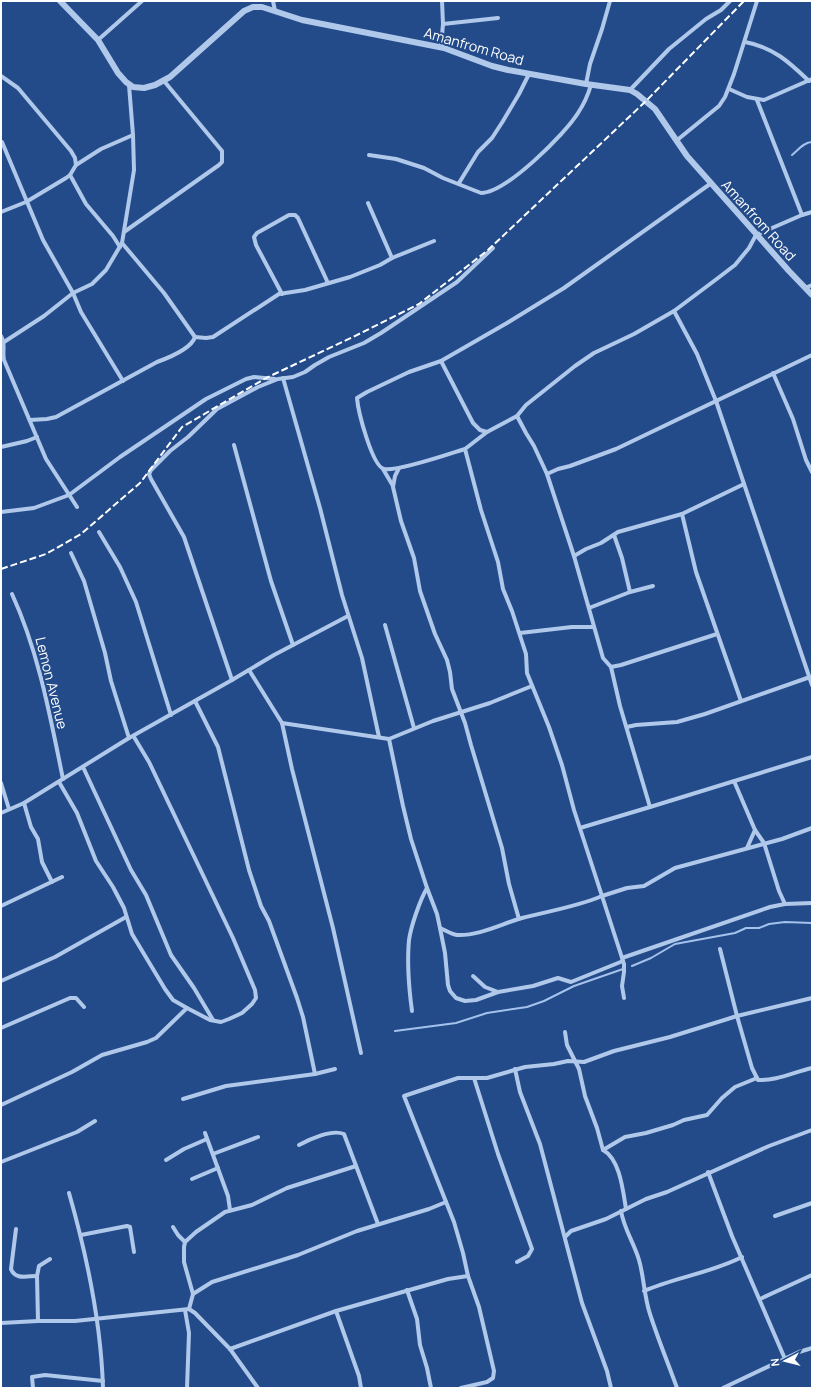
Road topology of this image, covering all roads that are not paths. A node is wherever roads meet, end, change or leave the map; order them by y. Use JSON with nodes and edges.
{"nodes":[{"id":1,"x":60,"y":1,"type":"edge"},
{"id":2,"x":142,"y":1,"type":"edge"},
{"id":3,"x":273,"y":1,"type":"edge"},
{"id":4,"x":442,"y":1,"type":"edge"},
{"id":5,"x":610,"y":1,"type":"edge"},
{"id":6,"x":730,"y":1,"type":"edge"},
{"id":7,"x":757,"y":1,"type":"edge"},
{"id":8,"x":276,"y":11,"type":"junction"},
{"id":9,"x":498,"y":18,"type":"dead end"},
{"id":10,"x":442,"y":24,"type":"junction"},
{"id":11,"x":98,"y":40,"type":"junction"},
{"id":12,"x":745,"y":42,"type":"junction"},
{"id":13,"x":441,"y":47,"type":"junction"},
{"id":14,"x":529,"y":74,"type":"junction"},
{"id":15,"x":1,"y":76,"type":"edge"},
{"id":16,"x":811,"y":80,"type":"edge"},
{"id":17,"x":164,"y":81,"type":"junction"},
{"id":18,"x":129,"y":85,"type":"junction"},
{"id":19,"x":588,"y":85,"type":"junction"},
{"id":20,"x":729,"y":89,"type":"junction"},
{"id":21,"x":630,"y":90,"type":"junction"},
{"id":22,"x":757,"y":100,"type":"junction"},
{"id":23,"x":133,"y":135,"type":"junction"},
{"id":24,"x":676,"y":141,"type":"junction"},
{"id":25,"x":2,"y":142,"type":"dead end"},
{"id":26,"x":369,"y":155,"type":"dead end"},
{"id":27,"x":76,"y":164,"type":"junction"},
{"id":28,"x":70,"y":175,"type":"junction"},
{"id":29,"x":459,"y":183,"type":"junction"},
{"id":30,"x":710,"y":184,"type":"junction"},
{"id":31,"x":26,"y":202,"type":"junction"},
{"id":32,"x":368,"y":203,"type":"dead end"},
{"id":33,"x":1,"y":212,"type":"edge"},
{"id":34,"x":812,"y":212,"type":"edge"},
{"id":35,"x":802,"y":215,"type":"junction"},
{"id":36,"x":124,"y":232,"type":"junction"},
{"id":37,"x":756,"y":235,"type":"junction"},
{"id":38,"x":434,"y":241,"type":"dead end"},
{"id":39,"x":121,"y":245,"type":"junction"},
{"id":40,"x":493,"y":248,"type":"dead end"},
{"id":41,"x":392,"y":258,"type":"junction"},
{"id":42,"x":328,"y":283,"type":"junction"},
{"id":43,"x":812,"y":285,"type":"edge"},
{"id":44,"x":804,"y":288,"type":"junction"},
{"id":45,"x":73,"y":293,"type":"junction"},
{"id":46,"x":282,"y":294,"type":"junction"},
{"id":47,"x":812,"y":295,"type":"edge"},
{"id":48,"x":674,"y":311,"type":"junction"},
{"id":49,"x":1,"y":336,"type":"edge"},
{"id":50,"x":195,"y":337,"type":"junction"},
{"id":51,"x":4,"y":342,"type":"junction"},
{"id":52,"x":812,"y":355,"type":"edge"},
{"id":53,"x":441,"y":361,"type":"junction"},
{"id":54,"x":774,"y":373,"type":"junction"},
{"id":55,"x":283,"y":378,"type":"junction"},
{"id":56,"x":278,"y":379,"type":"junction"},
{"id":57,"x":123,"y":381,"type":"junction"},
{"id":58,"x":716,"y":401,"type":"junction"},
{"id":59,"x":517,"y":416,"type":"junction"},
{"id":60,"x":30,"y":420,"type":"junction"},
{"id":61,"x":480,"y":430,"type":"junction"},
{"id":62,"x":487,"y":432,"type":"junction"},
{"id":63,"x":37,"y":437,"type":"junction"},
{"id":64,"x":481,"y":437,"type":"junction"},
{"id":65,"x":234,"y":445,"type":"dead end"},
{"id":66,"x":1,"y":447,"type":"edge"},
{"id":67,"x":465,"y":449,"type":"junction"},
{"id":68,"x":812,"y":458,"type":"edge"},
{"id":69,"x":806,"y":460,"type":"junction"},
{"id":70,"x":399,"y":468,"type":"junction"},
{"id":71,"x":383,"y":469,"type":"junction"},
{"id":72,"x":812,"y":472,"type":"edge"},
{"id":73,"x":546,"y":474,"type":"junction"},
{"id":74,"x":744,"y":484,"type":"junction"},
{"id":75,"x":393,"y":487,"type":"junction"},
{"id":76,"x":69,"y":495,"type":"junction"},
{"id":77,"x":77,"y":507,"type":"dead end"},
{"id":78,"x":1,"y":512,"type":"edge"},
{"id":79,"x":682,"y":514,"type":"junction"},
{"id":80,"x":99,"y":532,"type":"dead end"},
{"id":81,"x":614,"y":535,"type":"junction"},
{"id":82,"x":71,"y":553,"type":"dead end"},
{"id":83,"x":574,"y":556,"type":"junction"},
{"id":84,"x":653,"y":586,"type":"dead end"},
{"id":85,"x":630,"y":592,"type":"junction"},
{"id":86,"x":12,"y":594,"type":"dead end"},
{"id":87,"x":589,"y":608,"type":"junction"},
{"id":88,"x":348,"y":616,"type":"junction"},
{"id":89,"x":385,"y":625,"type":"dead end"},
{"id":90,"x":594,"y":627,"type":"junction"},
{"id":91,"x":520,"y":634,"type":"junction"},
{"id":92,"x":717,"y":634,"type":"junction"},
{"id":93,"x":293,"y":645,"type":"junction"},
{"id":94,"x":611,"y":667,"type":"junction"},
{"id":95,"x":249,"y":670,"type":"junction"},
{"id":96,"x":810,"y":677,"type":"junction"},
{"id":97,"x":232,"y":680,"type":"junction"},
{"id":98,"x":812,"y":685,"type":"edge"},
{"id":99,"x":532,"y":686,"type":"junction"},
{"id":100,"x":195,"y":700,"type":"junction"},
{"id":101,"x":741,"y":701,"type":"junction"},
{"id":102,"x":461,"y":712,"type":"junction"},
{"id":103,"x":170,"y":715,"type":"junction"},
{"id":104,"x":282,"y":723,"type":"junction"},
{"id":105,"x":627,"y":727,"type":"junction"},
{"id":106,"x":414,"y":728,"type":"junction"},
{"id":107,"x":134,"y":737,"type":"junction"},
{"id":108,"x":379,"y":737,"type":"junction"},
{"id":109,"x":129,"y":738,"type":"junction"},
{"id":110,"x":389,"y":739,"type":"junction"},
{"id":111,"x":812,"y":757,"type":"edge"},
{"id":112,"x":83,"y":767,"type":"junction"},
{"id":113,"x":64,"y":778,"type":"junction"},
{"id":114,"x":734,"y":781,"type":"junction"},
{"id":115,"x":59,"y":782,"type":"junction"},
{"id":116,"x":1,"y":783,"type":"edge"},
{"id":117,"x":24,"y":803,"type":"junction"},
{"id":118,"x":650,"y":807,"type":"junction"},
{"id":119,"x":9,"y":809,"type":"junction"},
{"id":120,"x":1,"y":813,"type":"edge"},
{"id":121,"x":580,"y":828,"type":"junction"},
{"id":122,"x":812,"y":828,"type":"edge"},
{"id":123,"x":755,"y":830,"type":"junction"},
{"id":124,"x":764,"y":843,"type":"junction"},
{"id":125,"x":747,"y":848,"type":"junction"},
{"id":126,"x":62,"y":877,"type":"dead end"},
{"id":127,"x":52,"y":882,"type":"junction"},
{"id":128,"x":427,"y":888,"type":"junction"},
{"id":129,"x":602,"y":896,"type":"junction"},
{"id":130,"x":812,"y":903,"type":"edge"},
{"id":131,"x":785,"y":904,"type":"junction"},
{"id":132,"x":1,"y":906,"type":"edge"},
{"id":133,"x":126,"y":917,"type":"junction"},
{"id":134,"x":518,"y":919,"type":"junction"},
{"id":135,"x":440,"y":928,"type":"junction"},
{"id":136,"x":720,"y":949,"type":"dead end"},
{"id":137,"x":622,"y":960,"type":"junction"},
{"id":138,"x":473,"y":976,"type":"dead end"},
{"id":139,"x":1,"y":981,"type":"edge"},
{"id":140,"x":498,"y":992,"type":"junction"},
{"id":141,"x":624,"y":998,"type":"dead end"},
{"id":142,"x":812,"y":998,"type":"edge"},
{"id":143,"x":84,"y":1007,"type":"dead end"},
{"id":144,"x":187,"y":1008,"type":"junction"},
{"id":145,"x":412,"y":1011,"type":"dead end"},
{"id":146,"x":737,"y":1016,"type":"junction"},
{"id":147,"x":213,"y":1020,"type":"junction"},
{"id":148,"x":1,"y":1028,"type":"edge"},
{"id":149,"x":565,"y":1032,"type":"dead end"},
{"id":150,"x":360,"y":1053,"type":"dead end"},
{"id":151,"x":576,"y":1061,"type":"junction"},
{"id":152,"x":812,"y":1068,"type":"edge"},
{"id":153,"x":335,"y":1069,"type":"dead end"},
{"id":154,"x":515,"y":1069,"type":"junction"},
{"id":155,"x":315,"y":1074,"type":"junction"},
{"id":156,"x":474,"y":1078,"type":"junction"},
{"id":157,"x":757,"y":1078,"type":"junction"},
{"id":158,"x":183,"y":1099,"type":"dead end"},
{"id":159,"x":1,"y":1105,"type":"edge"},
{"id":160,"x":95,"y":1121,"type":"dead end"},
{"id":161,"x":812,"y":1130,"type":"edge"},
{"id":162,"x":205,"y":1133,"type":"dead end"},
{"id":163,"x":258,"y":1137,"type":"dead end"},
{"id":164,"x":207,"y":1139,"type":"junction"},
{"id":165,"x":299,"y":1145,"type":"dead end"},
{"id":166,"x":603,"y":1150,"type":"junction"},
{"id":167,"x":213,"y":1154,"type":"junction"},
{"id":168,"x":166,"y":1160,"type":"dead end"},
{"id":169,"x":1,"y":1162,"type":"edge"},
{"id":170,"x":356,"y":1166,"type":"junction"},
{"id":171,"x":218,"y":1168,"type":"junction"},
{"id":172,"x":708,"y":1172,"type":"junction"},
{"id":173,"x":192,"y":1179,"type":"dead end"},
{"id":174,"x":69,"y":1193,"type":"dead end"},
{"id":175,"x":446,"y":1202,"type":"junction"},
{"id":176,"x":812,"y":1203,"type":"edge"},
{"id":177,"x":626,"y":1209,"type":"junction"},
{"id":178,"x":230,"y":1210,"type":"junction"},
{"id":179,"x":621,"y":1211,"type":"junction"},
{"id":180,"x":775,"y":1216,"type":"dead end"},
{"id":181,"x":378,"y":1224,"type":"junction"},
{"id":182,"x":174,"y":1227,"type":"dead end"},
{"id":183,"x":16,"y":1229,"type":"dead end"},
{"id":184,"x":81,"y":1235,"type":"junction"},
{"id":185,"x":565,"y":1237,"type":"junction"},
{"id":186,"x":185,"y":1242,"type":"junction"},
{"id":187,"x":134,"y":1252,"type":"dead end"},
{"id":188,"x":742,"y":1257,"type":"junction"},
{"id":189,"x":50,"y":1259,"type":"dead end"},
{"id":190,"x":517,"y":1262,"type":"dead end"},
{"id":191,"x":812,"y":1275,"type":"edge"},
{"id":192,"x":37,"y":1276,"type":"junction"},
{"id":193,"x":468,"y":1276,"type":"junction"},
{"id":194,"x":407,"y":1290,"type":"junction"},
{"id":195,"x":644,"y":1291,"type":"junction"},
{"id":196,"x":193,"y":1294,"type":"junction"},
{"id":197,"x":760,"y":1299,"type":"junction"},
{"id":198,"x":187,"y":1309,"type":"junction"},
{"id":199,"x":336,"y":1311,"type":"junction"},
{"id":200,"x":96,"y":1318,"type":"junction"},
{"id":201,"x":38,"y":1320,"type":"junction"},
{"id":202,"x":1,"y":1323,"type":"edge"},
{"id":203,"x":812,"y":1348,"type":"edge"},
{"id":204,"x":230,"y":1349,"type":"junction"},
{"id":205,"x":785,"y":1359,"type":"junction"},
{"id":206,"x":102,"y":1381,"type":"junction"},
{"id":207,"x":33,"y":1388,"type":"edge"},
{"id":208,"x":103,"y":1388,"type":"edge"},
{"id":209,"x":186,"y":1388,"type":"edge"},
{"id":210,"x":258,"y":1388,"type":"edge"},
{"id":211,"x":361,"y":1388,"type":"edge"},
{"id":212,"x":431,"y":1388,"type":"edge"},
{"id":213,"x":461,"y":1388,"type":"edge"},
{"id":214,"x":611,"y":1388,"type":"edge"},
{"id":215,"x":677,"y":1388,"type":"edge"},
{"id":216,"x":723,"y":1388,"type":"edge"}],
"edges":[{"from":1,"to":11,"type":"street"},
{"from":2,"to":11,"type":"street"},
{"from":3,"to":8,"type":"street"},
{"from":4,"to":10,"type":"street"},
{"from":5,"to":19,"type":"street"},
{"from":6,"to":21,"type":"street"},
{"from":7,"to":12,"type":"street"},
{"from":8,"to":13,"type":"street","name":"Amanfrom Road"},
{"from":8,"to":17,"type":"street","name":"Amanfrom Road"},
{"from":9,"to":10,"type":"street"},
{"from":10,"to":13,"type":"street"},
{"from":11,"to":18,"type":"street"},
{"from":12,"to":16,"type":"street"},
{"from":12,"to":20,"type":"street"},
{"from":13,"to":14,"type":"street","name":"Amanfrom Road"},
{"from":14,"to":19,"type":"street","name":"Amanfrom Road"},
{"from":14,"to":29,"type":"street"},
{"from":15,"to":27,"type":"street"},
{"from":16,"to":22,"type":"street"},
{"from":17,"to":18,"type":"street","name":"Amanfrom Road"},
{"from":17,"to":36,"type":"street"},
{"from":18,"to":23,"type":"street"},
{"from":19,"to":21,"type":"street","name":"Amanfrom Road"},
{"from":19,"to":29,"type":"street"},
{"from":20,"to":22,"type":"street"},
{"from":20,"to":24,"type":"street"},
{"from":21,"to":24,"type":"street","name":"Amanfrom Road"},
{"from":22,"to":35,"type":"street"},
{"from":23,"to":27,"type":"street"},
{"from":23,"to":36,"type":"street"},
{"from":24,"to":30,"type":"street","name":"Amanfrom Road"},
{"from":25,"to":31,"type":"street"},
{"from":26,"to":29,"type":"street"},
{"from":27,"to":28,"type":"street"},
{"from":28,"to":31,"type":"street"},
{"from":28,"to":39,"type":"street"},
{"from":30,"to":37,"type":"street","name":"Amanfrom Road"},
{"from":30,"to":53,"type":"street"},
{"from":31,"to":33,"type":"street"},
{"from":31,"to":45,"type":"street"},
{"from":32,"to":41,"type":"street"},
{"from":34,"to":35,"type":"street"},
{"from":35,"to":37,"type":"street"},
{"from":36,"to":39,"type":"street"},
{"from":37,"to":44,"type":"street","name":"Amanfrom Road"},
{"from":37,"to":48,"type":"street"},
{"from":38,"to":41,"type":"street"},
{"from":39,"to":45,"type":"street"},
{"from":39,"to":50,"type":"street"},
{"from":40,"to":55,"type":"street"},
{"from":41,"to":42,"type":"street"},
{"from":42,"to":46,"type":"street"},
{"from":42,"to":46,"type":"street"},
{"from":43,"to":44,"type":"street"},
{"from":44,"to":47,"type":"street","name":"Amanfrom Road"},
{"from":45,"to":51,"type":"street"},
{"from":45,"to":57,"type":"street"},
{"from":46,"to":50,"type":"street"},
{"from":48,"to":58,"type":"street"},
{"from":48,"to":59,"type":"street"},
{"from":49,"to":51,"type":"street"},
{"from":50,"to":57,"type":"street"},
{"from":51,"to":60,"type":"street"},
{"from":52,"to":54,"type":"street"},
{"from":53,"to":61,"type":"street"},
{"from":53,"to":71,"type":"street"},
{"from":54,"to":58,"type":"street"},
{"from":54,"to":69,"type":"street"},
{"from":55,"to":56,"type":"street"},
{"from":55,"to":88,"type":"street"},
{"from":56,"to":76,"type":"street"},
{"from":56,"to":97,"type":"street"},
{"from":57,"to":60,"type":"street"},
{"from":58,"to":73,"type":"street"},
{"from":58,"to":74,"type":"street"},
{"from":59,"to":62,"type":"street"},
{"from":59,"to":73,"type":"street"},
{"from":60,"to":63,"type":"street"},
{"from":61,"to":62,"type":"street"},
{"from":61,"to":64,"type":"street"},
{"from":62,"to":64,"type":"street"},
{"from":63,"to":66,"type":"street"},
{"from":63,"to":76,"type":"street"},
{"from":64,"to":67,"type":"street"},
{"from":65,"to":93,"type":"street"},
{"from":67,"to":70,"type":"street"},
{"from":67,"to":91,"type":"street"},
{"from":68,"to":69,"type":"street"},
{"from":69,"to":72,"type":"street"},
{"from":70,"to":71,"type":"street"},
{"from":70,"to":75,"type":"street"},
{"from":71,"to":75,"type":"street"},
{"from":73,"to":83,"type":"street"},
{"from":74,"to":79,"type":"street"},
{"from":74,"to":96,"type":"street"},
{"from":75,"to":102,"type":"street"},
{"from":76,"to":77,"type":"street"},
{"from":76,"to":78,"type":"street"},
{"from":79,"to":81,"type":"street"},
{"from":79,"to":92,"type":"street"},
{"from":80,"to":103,"type":"street"},
{"from":81,"to":83,"type":"street"},
{"from":81,"to":85,"type":"street"},
{"from":82,"to":109,"type":"street"},
{"from":83,"to":87,"type":"street"},
{"from":84,"to":85,"type":"street"},
{"from":85,"to":87,"type":"street"},
{"from":86,"to":113,"type":"street","name":"Lemon Avenue"},
{"from":87,"to":90,"type":"street"},
{"from":88,"to":93,"type":"street"},
{"from":88,"to":108,"type":"street"},
{"from":89,"to":106,"type":"street"},
{"from":90,"to":91,"type":"street"},
{"from":90,"to":94,"type":"street"},
{"from":91,"to":99,"type":"street"},
{"from":92,"to":94,"type":"street"},
{"from":92,"to":101,"type":"street"},
{"from":93,"to":95,"type":"street"},
{"from":94,"to":105,"type":"street"},
{"from":95,"to":97,"type":"street"},
{"from":95,"to":104,"type":"street"},
{"from":96,"to":98,"type":"street"},
{"from":96,"to":101,"type":"street"},
{"from":97,"to":100,"type":"street"},
{"from":99,"to":102,"type":"street"},
{"from":99,"to":121,"type":"street"},
{"from":100,"to":103,"type":"street"},
{"from":100,"to":155,"type":"street"},
{"from":101,"to":105,"type":"street"},
{"from":102,"to":106,"type":"street"},
{"from":102,"to":134,"type":"street"},
{"from":103,"to":107,"type":"street"},
{"from":104,"to":108,"type":"street"},
{"from":104,"to":150,"type":"street"},
{"from":105,"to":118,"type":"street"},
{"from":106,"to":110,"type":"street"},
{"from":107,"to":109,"type":"street"},
{"from":107,"to":147,"type":"street"},
{"from":108,"to":110,"type":"street"},
{"from":109,"to":112,"type":"street"},
{"from":110,"to":128,"type":"street"},
{"from":111,"to":114,"type":"street"},
{"from":112,"to":113,"type":"street"},
{"from":112,"to":147,"type":"street"},
{"from":113,"to":115,"type":"street"},
{"from":114,"to":118,"type":"street"},
{"from":114,"to":123,"type":"street"},
{"from":115,"to":117,"type":"street"},
{"from":115,"to":133,"type":"street"},
{"from":116,"to":119,"type":"street"},
{"from":117,"to":119,"type":"street"},
{"from":117,"to":127,"type":"street"},
{"from":118,"to":121,"type":"street"},
{"from":119,"to":120,"type":"street"},
{"from":121,"to":129,"type":"street"},
{"from":122,"to":124,"type":"street"},
{"from":123,"to":124,"type":"street"},
{"from":123,"to":125,"type":"street"},
{"from":124,"to":125,"type":"street"},
{"from":124,"to":131,"type":"street"},
{"from":125,"to":129,"type":"street"},
{"from":126,"to":127,"type":"street"},
{"from":127,"to":132,"type":"street"},
{"from":128,"to":135,"type":"street"},
{"from":128,"to":145,"type":"street"},
{"from":129,"to":134,"type":"street"},
{"from":129,"to":137,"type":"street"},
{"from":130,"to":131,"type":"street"},
{"from":131,"to":137,"type":"street"},
{"from":133,"to":139,"type":"street"},
{"from":133,"to":144,"type":"street"},
{"from":134,"to":135,"type":"street"},
{"from":135,"to":140,"type":"street"},
{"from":136,"to":146,"type":"street"},
{"from":137,"to":140,"type":"street"},
{"from":137,"to":141,"type":"street"},
{"from":138,"to":140,"type":"street"},
{"from":142,"to":146,"type":"street"},
{"from":143,"to":148,"type":"street"},
{"from":144,"to":147,"type":"street"},
{"from":144,"to":159,"type":"street"},
{"from":146,"to":151,"type":"street"},
{"from":146,"to":157,"type":"street"},
{"from":149,"to":151,"type":"street"},
{"from":151,"to":154,"type":"street"},
{"from":151,"to":166,"type":"street"},
{"from":152,"to":157,"type":"street"},
{"from":153,"to":155,"type":"street"},
{"from":154,"to":156,"type":"street"},
{"from":154,"to":185,"type":"street"},
{"from":155,"to":158,"type":"street"},
{"from":156,"to":175,"type":"street"},
{"from":156,"to":190,"type":"street"},
{"from":157,"to":166,"type":"street"},
{"from":160,"to":169,"type":"street"},
{"from":161,"to":172,"type":"street"},
{"from":162,"to":164,"type":"street"},
{"from":163,"to":167,"type":"street"},
{"from":164,"to":167,"type":"street"},
{"from":164,"to":168,"type":"street"},
{"from":165,"to":170,"type":"street"},
{"from":166,"to":177,"type":"street"},
{"from":167,"to":171,"type":"street"},
{"from":170,"to":178,"type":"street"},
{"from":170,"to":181,"type":"street"},
{"from":171,"to":173,"type":"street"},
{"from":171,"to":178,"type":"street"},
{"from":172,"to":177,"type":"street"},
{"from":172,"to":188,"type":"street"},
{"from":174,"to":184,"type":"street"},
{"from":175,"to":181,"type":"street"},
{"from":175,"to":193,"type":"street"},
{"from":176,"to":180,"type":"street"},
{"from":177,"to":179,"type":"street"},
{"from":178,"to":186,"type":"street"},
{"from":179,"to":185,"type":"street"},
{"from":179,"to":195,"type":"street"},
{"from":181,"to":196,"type":"street"},
{"from":182,"to":186,"type":"street"},
{"from":183,"to":192,"type":"street"},
{"from":184,"to":187,"type":"street"},
{"from":184,"to":200,"type":"street"},
{"from":185,"to":214,"type":"street"},
{"from":186,"to":196,"type":"street"},
{"from":188,"to":195,"type":"street"},
{"from":188,"to":197,"type":"street"},
{"from":189,"to":192,"type":"street"},
{"from":191,"to":197,"type":"street"},
{"from":192,"to":201,"type":"street"},
{"from":193,"to":194,"type":"street"},
{"from":193,"to":213,"type":"street"},
{"from":194,"to":199,"type":"street"},
{"from":194,"to":212,"type":"street"},
{"from":195,"to":215,"type":"street"},
{"from":196,"to":198,"type":"street"},
{"from":197,"to":205,"type":"street"},
{"from":198,"to":200,"type":"street"},
{"from":198,"to":204,"type":"street"},
{"from":198,"to":209,"type":"street"},
{"from":199,"to":204,"type":"street"},
{"from":199,"to":211,"type":"street"},
{"from":200,"to":201,"type":"street"},
{"from":200,"to":206,"type":"street"},
{"from":201,"to":202,"type":"street"},
{"from":203,"to":205,"type":"street"},
{"from":204,"to":210,"type":"street"},
{"from":205,"to":216,"type":"street"},
{"from":206,"to":207,"type":"street"},
{"from":206,"to":208,"type":"street"}]}
